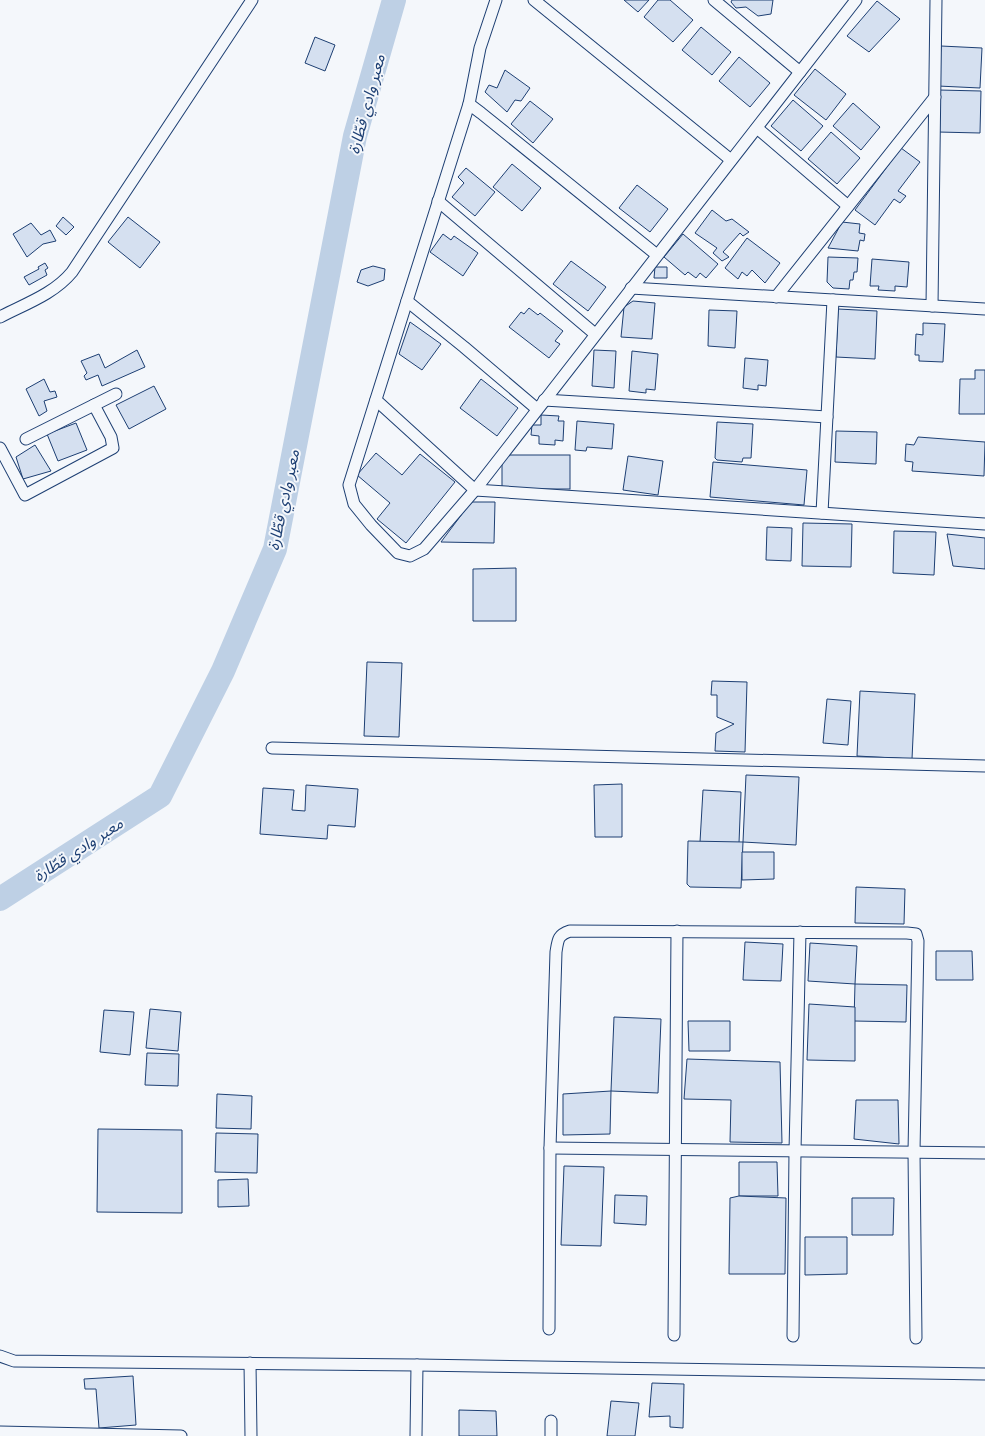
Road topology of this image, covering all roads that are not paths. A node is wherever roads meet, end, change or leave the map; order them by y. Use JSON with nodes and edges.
{"nodes":[{"id":1,"x":252,"y":0,"type":"edge"},
{"id":2,"x":496,"y":0,"type":"edge"},
{"id":3,"x":534,"y":0,"type":"edge"},
{"id":4,"x":714,"y":0,"type":"edge"},
{"id":5,"x":856,"y":0,"type":"edge"},
{"id":6,"x":936,"y":0,"type":"edge"},
{"id":7,"x":800,"y":72,"type":"junction"},
{"id":8,"x":935,"y":96,"type":"junction"},
{"id":9,"x":468,"y":104,"type":"junction"},
{"id":10,"x":757,"y":128,"type":"junction"},
{"id":11,"x":731,"y":160,"type":"junction"},
{"id":12,"x":438,"y":201,"type":"junction"},
{"id":13,"x":848,"y":206,"type":"junction"},
{"id":14,"x":657,"y":255,"type":"junction"},
{"id":15,"x":631,"y":288,"type":"junction"},
{"id":16,"x":776,"y":297,"type":"junction"},
{"id":17,"x":833,"y":300,"type":"junction"},
{"id":18,"x":407,"y":301,"type":"junction"},
{"id":19,"x":932,"y":306,"type":"junction"},
{"id":20,"x":985,"y":309,"type":"edge"},
{"id":21,"x":0,"y":317,"type":"edge"},
{"id":22,"x":596,"y":334,"type":"junction"},
{"id":23,"x":116,"y":394,"type":"dead end"},
{"id":24,"x":376,"y":400,"type":"junction"},
{"id":25,"x":94,"y":405,"type":"junction"},
{"id":26,"x":540,"y":405,"type":"junction"},
{"id":27,"x":827,"y":417,"type":"junction"},
{"id":28,"x":26,"y":439,"type":"dead end"},
{"id":29,"x":0,"y":448,"type":"edge"},
{"id":30,"x":475,"y":490,"type":"junction"},
{"id":31,"x":822,"y":513,"type":"junction"},
{"id":32,"x":985,"y":524,"type":"edge"},
{"id":33,"x":272,"y":748,"type":"dead end"},
{"id":34,"x":985,"y":766,"type":"edge"},
{"id":35,"x":677,"y":931,"type":"junction"},
{"id":36,"x":800,"y":932,"type":"junction"},
{"id":37,"x":550,"y":1148,"type":"junction"},
{"id":38,"x":676,"y":1150,"type":"junction"},
{"id":39,"x":795,"y":1150,"type":"junction"},
{"id":40,"x":914,"y":1152,"type":"junction"},
{"id":41,"x":985,"y":1153,"type":"edge"},
{"id":42,"x":549,"y":1328,"type":"dead end"},
{"id":43,"x":674,"y":1335,"type":"dead end"},
{"id":44,"x":793,"y":1336,"type":"dead end"},
{"id":45,"x":916,"y":1338,"type":"dead end"},
{"id":46,"x":0,"y":1356,"type":"edge"},
{"id":47,"x":250,"y":1363,"type":"junction"},
{"id":48,"x":417,"y":1365,"type":"junction"},
{"id":49,"x":985,"y":1374,"type":"edge"},
{"id":50,"x":551,"y":1421,"type":"dead end"},
{"id":51,"x":0,"y":1432,"type":"edge"},
{"id":52,"x":181,"y":1436,"type":"edge"},
{"id":53,"x":251,"y":1436,"type":"edge"},
{"id":54,"x":416,"y":1436,"type":"edge"},
{"id":55,"x":551,"y":1436,"type":"edge"}],
"edges":[{"from":1,"to":21,"type":"street"},
{"from":2,"to":9,"type":"street"},
{"from":3,"to":11,"type":"street"},
{"from":4,"to":7,"type":"street"},
{"from":5,"to":7,"type":"street"},
{"from":6,"to":8,"type":"street"},
{"from":7,"to":10,"type":"street"},
{"from":8,"to":13,"type":"street"},
{"from":8,"to":19,"type":"street"},
{"from":9,"to":12,"type":"street"},
{"from":9,"to":14,"type":"street"},
{"from":10,"to":11,"type":"street"},
{"from":10,"to":13,"type":"street"},
{"from":11,"to":14,"type":"street"},
{"from":12,"to":18,"type":"street"},
{"from":12,"to":22,"type":"street"},
{"from":13,"to":16,"type":"street"},
{"from":14,"to":15,"type":"street"},
{"from":15,"to":16,"type":"street"},
{"from":15,"to":22,"type":"street"},
{"from":16,"to":17,"type":"street"},
{"from":17,"to":19,"type":"street"},
{"from":17,"to":27,"type":"street"},
{"from":18,"to":24,"type":"street"},
{"from":18,"to":26,"type":"street"},
{"from":19,"to":20,"type":"street"},
{"from":22,"to":26,"type":"street"},
{"from":23,"to":25,"type":"street"},
{"from":24,"to":30,"type":"street"},
{"from":24,"to":30,"type":"street"},
{"from":25,"to":28,"type":"street"},
{"from":25,"to":29,"type":"street"},
{"from":26,"to":27,"type":"street"},
{"from":26,"to":30,"type":"street"},
{"from":27,"to":31,"type":"street"},
{"from":30,"to":31,"type":"street"},
{"from":31,"to":32,"type":"street"},
{"from":33,"to":34,"type":"street"},
{"from":35,"to":36,"type":"street"},
{"from":35,"to":37,"type":"street"},
{"from":35,"to":38,"type":"street"},
{"from":36,"to":39,"type":"street"},
{"from":36,"to":40,"type":"street"},
{"from":37,"to":38,"type":"street"},
{"from":37,"to":42,"type":"street"},
{"from":38,"to":39,"type":"street"},
{"from":38,"to":43,"type":"street"},
{"from":39,"to":40,"type":"street"},
{"from":39,"to":44,"type":"street"},
{"from":40,"to":41,"type":"street"},
{"from":40,"to":45,"type":"street"},
{"from":46,"to":47,"type":"street"},
{"from":47,"to":48,"type":"street"},
{"from":47,"to":53,"type":"street"},
{"from":48,"to":49,"type":"street"},
{"from":48,"to":54,"type":"street"},
{"from":50,"to":55,"type":"street"},
{"from":51,"to":52,"type":"street"}]}
